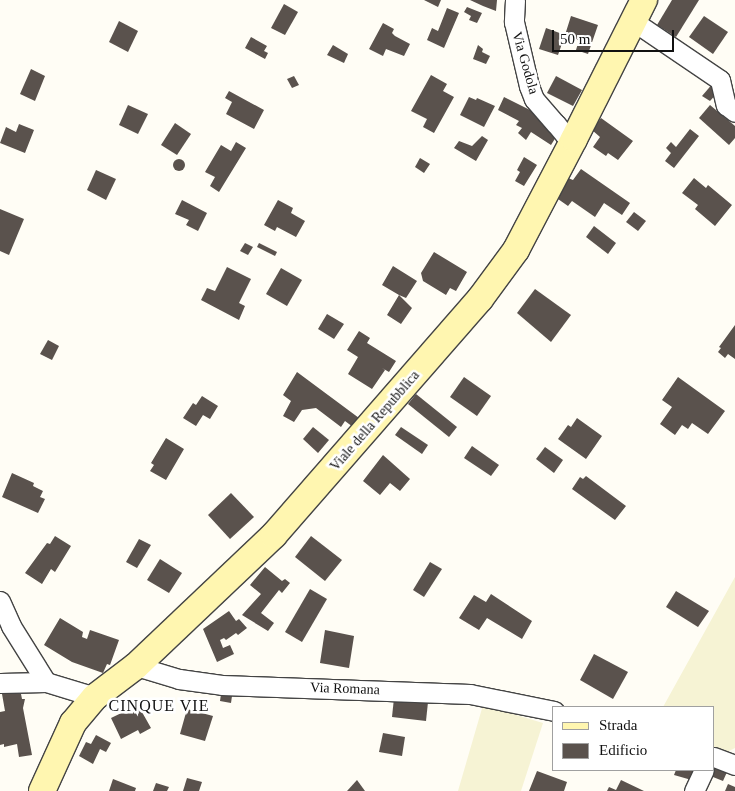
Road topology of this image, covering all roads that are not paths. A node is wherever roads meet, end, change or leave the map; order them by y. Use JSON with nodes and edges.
{"nodes":[{"id":1,"x":515,"y":0,"type":"edge"},
{"id":2,"x":638,"y":10,"type":"edge"},
{"id":3,"x":735,"y":112,"type":"edge"},
{"id":4,"x":574,"y":139,"type":"junction"},
{"id":5,"x":0,"y":601,"type":"edge"},
{"id":6,"x":136,"y":666,"type":"junction"},
{"id":7,"x":46,"y":682,"type":"junction"},
{"id":8,"x":0,"y":683,"type":"edge"},
{"id":9,"x":95,"y":697,"type":"junction"},
{"id":10,"x":552,"y":711,"type":"edge"},
{"id":11,"x":715,"y":757,"type":"edge"},
{"id":12,"x":735,"y":765,"type":"edge"},
{"id":13,"x":704,"y":771,"type":"edge"},
{"id":14,"x":42,"y":791,"type":"edge"},
{"id":15,"x":694,"y":791,"type":"edge"}],
"edges":[{"from":1,"to":4,"type":"street","name":"Via Godola"},
{"from":2,"to":3,"type":"street"},
{"from":2,"to":4,"type":"main road","name":"Viale della Repubblica"},
{"from":4,"to":6,"type":"main road","name":"Viale della Repubblica"},
{"from":5,"to":7,"type":"street"},
{"from":6,"to":9,"type":"main road","name":"Viale della Repubblica"},
{"from":6,"to":10,"type":"street","name":"Via Romana"},
{"from":7,"to":8,"type":"street"},
{"from":7,"to":9,"type":"street"},
{"from":9,"to":14,"type":"main road","name":"Viale della Repubblica"},
{"from":11,"to":12,"type":"street"},
{"from":13,"to":15,"type":"street"}]}
